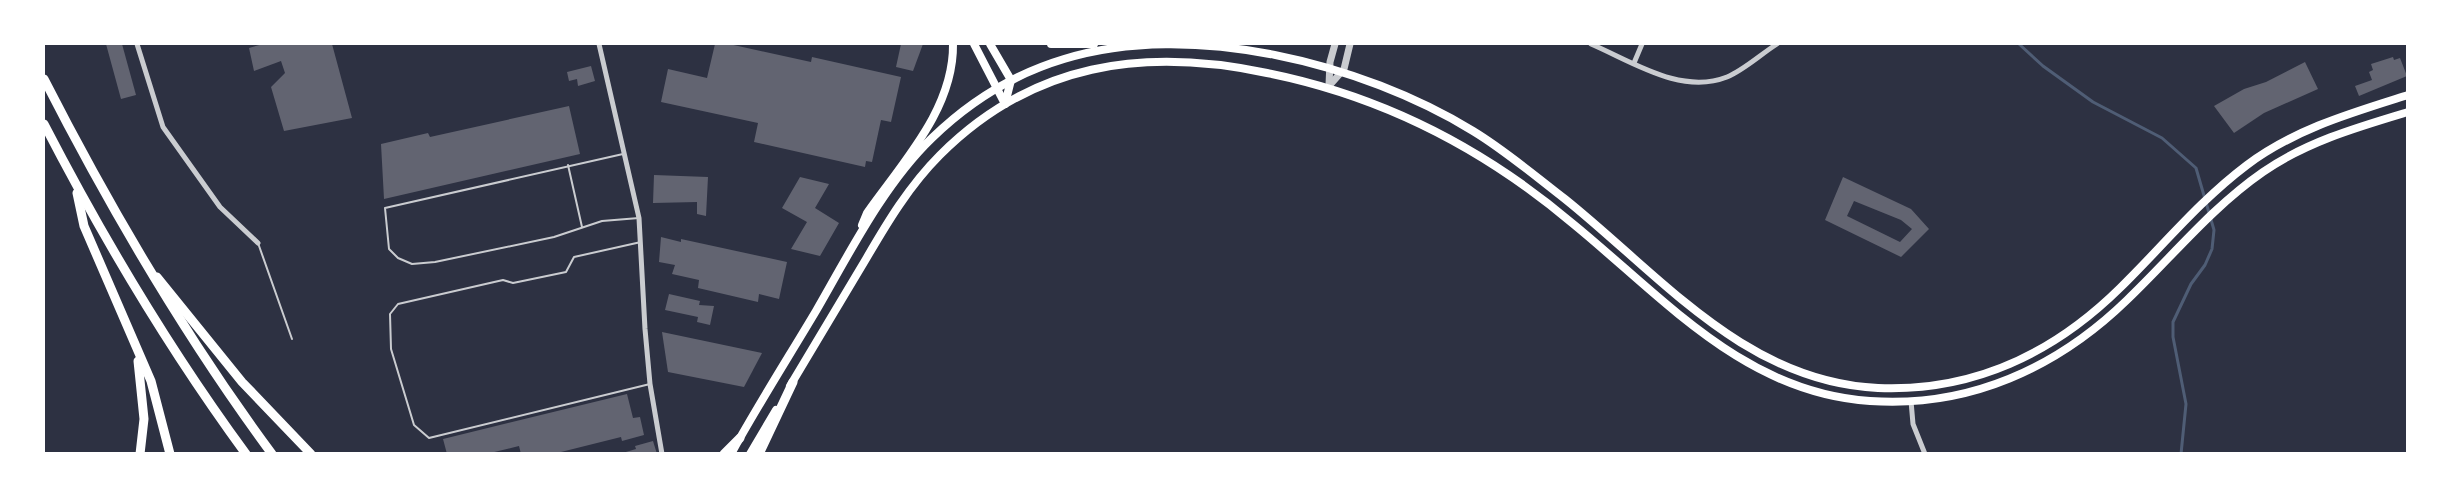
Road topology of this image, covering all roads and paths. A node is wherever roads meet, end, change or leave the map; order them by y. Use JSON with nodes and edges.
{"nodes":[{"id":1,"x":137,"y":44,"type":"edge"},
{"id":2,"x":599,"y":44,"type":"edge"},
{"id":3,"x":953,"y":44,"type":"edge"},
{"id":4,"x":974,"y":44,"type":"edge"},
{"id":5,"x":990,"y":44,"type":"edge"},
{"id":6,"x":1051,"y":44,"type":"edge"},
{"id":7,"x":1094,"y":44,"type":"edge"},
{"id":8,"x":1335,"y":44,"type":"edge"},
{"id":9,"x":1350,"y":44,"type":"edge"},
{"id":10,"x":1592,"y":44,"type":"edge"},
{"id":11,"x":1642,"y":44,"type":"edge"},
{"id":12,"x":1777,"y":44,"type":"edge"},
{"id":13,"x":1112,"y":45,"type":"edge"},
{"id":14,"x":1634,"y":63,"type":"junction"},
{"id":15,"x":1330,"y":70,"type":"junction"},
{"id":16,"x":1340,"y":73,"type":"junction"},
{"id":17,"x":44,"y":79,"type":"edge"},
{"id":18,"x":1011,"y":80,"type":"junction"},
{"id":19,"x":1329,"y":86,"type":"junction"},
{"id":20,"x":996,"y":89,"type":"junction"},
{"id":21,"x":2408,"y":95,"type":"edge"},
{"id":22,"x":1005,"y":104,"type":"junction"},
{"id":23,"x":2408,"y":112,"type":"edge"},
{"id":24,"x":44,"y":124,"type":"edge"},
{"id":25,"x":626,"y":153,"type":"junction"},
{"id":26,"x":568,"y":165,"type":"junction"},
{"id":27,"x":75,"y":184,"type":"junction"},
{"id":28,"x":639,"y":218,"type":"junction"},
{"id":29,"x":582,"y":228,"type":"junction"},
{"id":30,"x":642,"y":242,"type":"junction"},
{"id":31,"x":855,"y":242,"type":"junction"},
{"id":32,"x":258,"y":243,"type":"joint"},
{"id":33,"x":138,"y":254,"type":"junction"},
{"id":34,"x":292,"y":339,"type":"dead end"},
{"id":35,"x":136,"y":350,"type":"junction"},
{"id":36,"x":793,"y":382,"type":"junction"},
{"id":37,"x":650,"y":384,"type":"junction"},
{"id":38,"x":1911,"y":401,"type":"junction"},
{"id":39,"x":740,"y":438,"type":"junction"},
{"id":40,"x":140,"y":453,"type":"edge"},
{"id":41,"x":170,"y":453,"type":"edge"},
{"id":42,"x":246,"y":453,"type":"edge"},
{"id":43,"x":272,"y":453,"type":"edge"},
{"id":44,"x":311,"y":453,"type":"edge"},
{"id":45,"x":662,"y":453,"type":"edge"},
{"id":46,"x":724,"y":453,"type":"edge"},
{"id":47,"x":731,"y":453,"type":"edge"},
{"id":48,"x":750,"y":453,"type":"edge"},
{"id":49,"x":759,"y":453,"type":"edge"},
{"id":50,"x":1924,"y":453,"type":"edge"}],
"edges":[{"from":1,"to":32,"type":"street"},
{"from":2,"to":25,"type":"street"},
{"from":3,"to":31,"type":"main road"},
{"from":4,"to":20,"type":"main road"},
{"from":5,"to":18,"type":"main road"},
{"from":6,"to":7,"type":"main road"},
{"from":8,"to":15,"type":"street"},
{"from":9,"to":16,"type":"street"},
{"from":10,"to":14,"type":"street"},
{"from":11,"to":14,"type":"street"},
{"from":12,"to":14,"type":"street"},
{"from":13,"to":15,"type":"main road"},
{"from":13,"to":18,"type":"main road"},
{"from":15,"to":16,"type":"main road"},
{"from":15,"to":19,"type":"street"},
{"from":16,"to":19,"type":"street"},
{"from":16,"to":21,"type":"main road"},
{"from":17,"to":33,"type":"highway"},
{"from":18,"to":20,"type":"main road"},
{"from":18,"to":22,"type":"main road"},
{"from":19,"to":22,"type":"main road"},
{"from":19,"to":38,"type":"main road"},
{"from":20,"to":22,"type":"main road"},
{"from":20,"to":31,"type":"main road"},
{"from":22,"to":36,"type":"main road"},
{"from":23,"to":38,"type":"main road"},
{"from":24,"to":27,"type":"highway"},
{"from":25,"to":26,"type":"lane"},
{"from":25,"to":28,"type":"street"},
{"from":26,"to":29,"type":"lane"},
{"from":26,"to":29,"type":"lane"},
{"from":27,"to":35,"type":"highway"},
{"from":27,"to":42,"type":"highway"},
{"from":28,"to":29,"type":"lane"},
{"from":28,"to":30,"type":"street"},
{"from":30,"to":37,"type":"street"},
{"from":30,"to":37,"type":"lane"},
{"from":31,"to":39,"type":"main road"},
{"from":32,"to":34,"type":"lane"},
{"from":33,"to":43,"type":"highway"},
{"from":33,"to":44,"type":"highway"},
{"from":35,"to":40,"type":"highway"},
{"from":35,"to":41,"type":"highway"},
{"from":36,"to":48,"type":"main road"},
{"from":36,"to":49,"type":"highway"},
{"from":37,"to":45,"type":"street"},
{"from":38,"to":50,"type":"street"},
{"from":39,"to":46,"type":"highway"},
{"from":39,"to":47,"type":"main road"}]}
